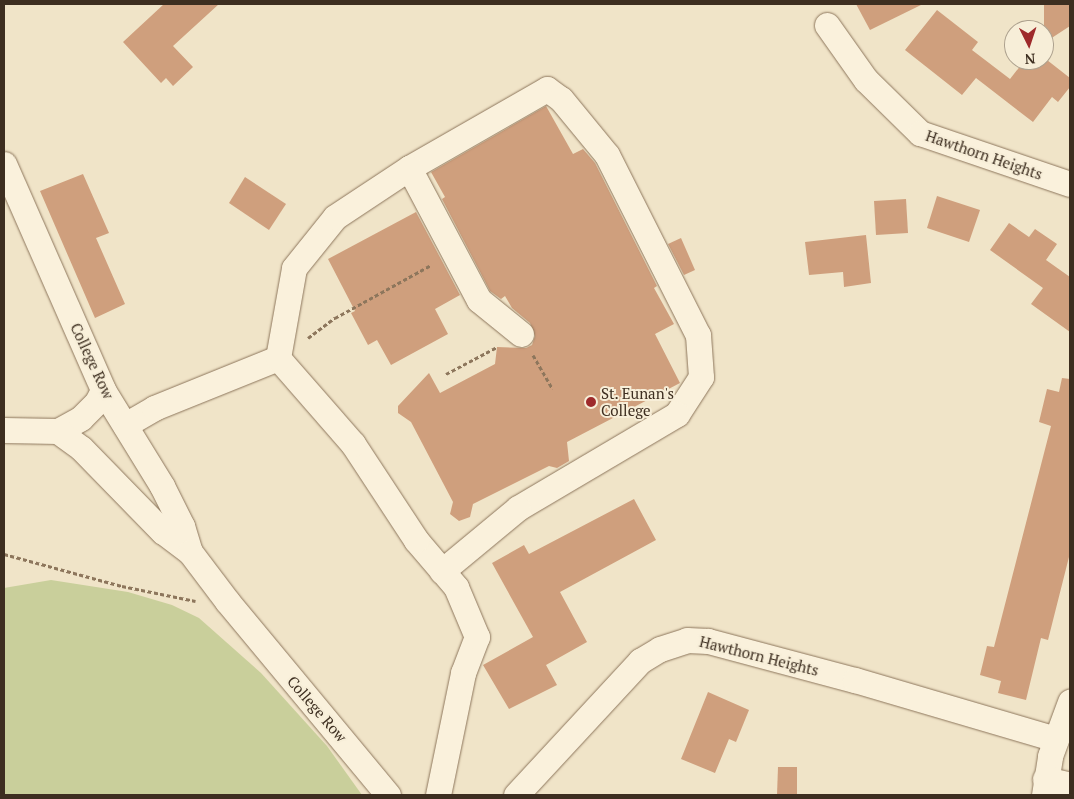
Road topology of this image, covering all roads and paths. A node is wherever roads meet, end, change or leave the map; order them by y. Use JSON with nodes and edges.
{"nodes":[{"id":1,"x":828,"y":25,"type":"dead end"},
{"id":2,"x":4,"y":164,"type":"edge"},
{"id":3,"x":409,"y":168,"type":"junction"},
{"id":4,"x":1070,"y":184,"type":"edge"},
{"id":5,"x":454,"y":252,"type":"junction"},
{"id":6,"x":521,"y":334,"type":"dead end"},
{"id":7,"x":278,"y":358,"type":"junction"},
{"id":8,"x":103,"y":390,"type":"junction"},
{"id":9,"x":125,"y":425,"type":"junction"},
{"id":10,"x":4,"y":430,"type":"edge"},
{"id":11,"x":58,"y":431,"type":"junction"},
{"id":12,"x":190,"y":552,"type":"junction"},
{"id":13,"x":4,"y":554,"type":"edge"},
{"id":14,"x":442,"y":570,"type":"junction"},
{"id":15,"x":227,"y":601,"type":"junction"},
{"id":16,"x":1070,"y":702,"type":"edge"},
{"id":17,"x":1056,"y":739,"type":"junction"},
{"id":18,"x":1070,"y":785,"type":"edge"},
{"id":19,"x":1044,"y":787,"type":"edge"},
{"id":20,"x":388,"y":795,"type":"edge"},
{"id":21,"x":438,"y":795,"type":"edge"},
{"id":22,"x":516,"y":795,"type":"edge"}],
"edges":[{"from":1,"to":4,"type":"street","name":"Hawthorn Heights"},
{"from":2,"to":8,"type":"street","name":"College Row"},
{"from":3,"to":5,"type":"street"},
{"from":3,"to":7,"type":"street"},
{"from":3,"to":14,"type":"street"},
{"from":5,"to":6,"type":"street"},
{"from":5,"to":7,"type":"path"},
{"from":7,"to":9,"type":"street"},
{"from":7,"to":14,"type":"street"},
{"from":8,"to":9,"type":"street","name":"College Row"},
{"from":8,"to":11,"type":"street"},
{"from":9,"to":12,"type":"street","name":"College Row"},
{"from":10,"to":11,"type":"street"},
{"from":11,"to":12,"type":"street","name":"College Row"},
{"from":12,"to":15,"type":"street","name":"College Row"},
{"from":13,"to":15,"type":"path"},
{"from":14,"to":21,"type":"street"},
{"from":15,"to":20,"type":"street","name":"College Row"},
{"from":16,"to":17,"type":"street"},
{"from":17,"to":19,"type":"street"},
{"from":17,"to":22,"type":"street","name":"Hawthorn Heights"},
{"from":18,"to":19,"type":"street"}]}
